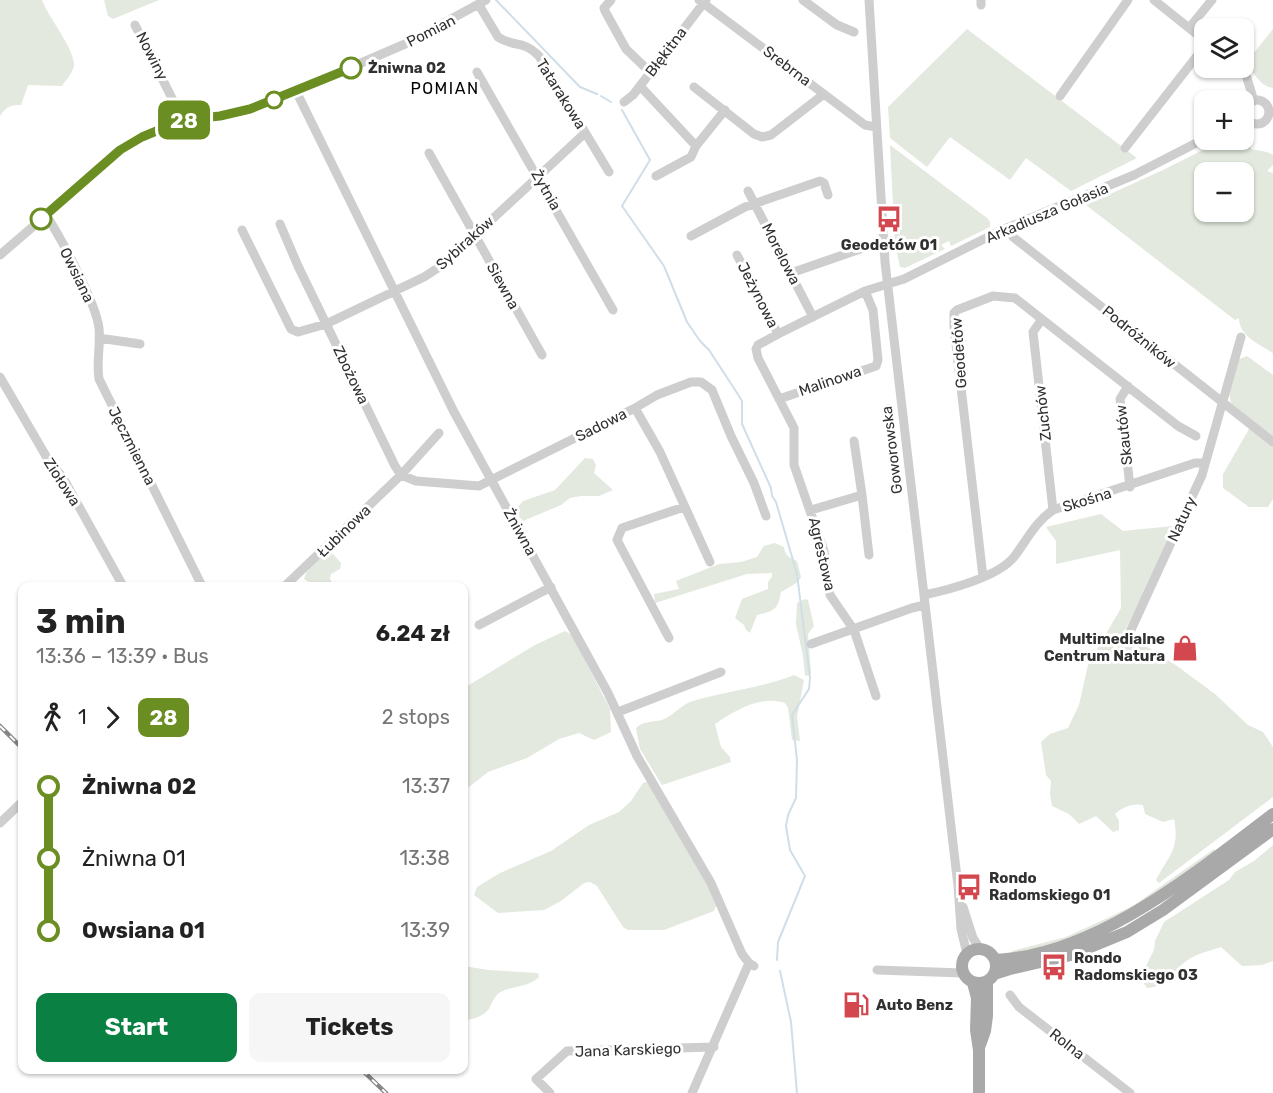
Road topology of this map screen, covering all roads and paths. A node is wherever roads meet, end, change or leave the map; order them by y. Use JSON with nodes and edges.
{"nodes":[{"id":1,"x":611,"y":0,"type":"edge"},
{"id":2,"x":803,"y":0,"type":"edge"},
{"id":3,"x":869,"y":0,"type":"edge"},
{"id":4,"x":1128,"y":0,"type":"edge"},
{"id":5,"x":1154,"y":0,"type":"edge"},
{"id":6,"x":1212,"y":0,"type":"edge"},
{"id":7,"x":703,"y":1,"type":"edge"},
{"id":8,"x":483,"y":3,"type":"edge"},
{"id":9,"x":135,"y":25,"type":"dead end"},
{"id":10,"x":1190,"y":28,"type":"junction"},
{"id":11,"x":1194,"y":31,"type":"edge"},
{"id":12,"x":854,"y":32,"type":"dead end"},
{"id":13,"x":1194,"y":60,"type":"edge"},
{"id":14,"x":477,"y":72,"type":"dead end"},
{"id":15,"x":651,"y":73,"type":"junction"},
{"id":16,"x":640,"y":86,"type":"junction"},
{"id":17,"x":694,"y":87,"type":"dead end"},
{"id":18,"x":296,"y":91,"type":"junction"},
{"id":19,"x":824,"y":94,"type":"junction"},
{"id":20,"x":1060,"y":96,"type":"dead end"},
{"id":21,"x":1254,"y":101,"type":"edge"},
{"id":22,"x":624,"y":102,"type":"dead end"},
{"id":23,"x":1270,"y":106,"type":"edge"},
{"id":24,"x":725,"y":110,"type":"junction"},
{"id":25,"x":183,"y":120,"type":"junction"},
{"id":26,"x":1254,"y":123,"type":"edge"},
{"id":27,"x":876,"y":127,"type":"junction"},
{"id":28,"x":585,"y":133,"type":"junction"},
{"id":29,"x":1194,"y":144,"type":"edge"},
{"id":30,"x":696,"y":147,"type":"junction"},
{"id":31,"x":1125,"y":148,"type":"dead end"},
{"id":32,"x":429,"y":153,"type":"dead end"},
{"id":33,"x":609,"y":172,"type":"dead end"},
{"id":34,"x":656,"y":176,"type":"dead end"},
{"id":35,"x":538,"y":177,"type":"junction"},
{"id":36,"x":748,"y":191,"type":"dead end"},
{"id":37,"x":828,"y":195,"type":"dead end"},
{"id":38,"x":755,"y":204,"type":"junction"},
{"id":39,"x":46,"y":215,"type":"junction"},
{"id":40,"x":280,"y":224,"type":"dead end"},
{"id":41,"x":1007,"y":228,"type":"junction"},
{"id":42,"x":242,"y":230,"type":"dead end"},
{"id":43,"x":475,"y":234,"type":"junction"},
{"id":44,"x":691,"y":236,"type":"dead end"},
{"id":45,"x":866,"y":247,"type":"dead end"},
{"id":46,"x":0,"y":255,"type":"edge"},
{"id":47,"x":737,"y":255,"type":"dead end"},
{"id":48,"x":791,"y":273,"type":"junction"},
{"id":49,"x":887,"y":283,"type":"junction"},
{"id":50,"x":394,"y":290,"type":"junction"},
{"id":51,"x":865,"y":291,"type":"junction"},
{"id":52,"x":614,"y":310,"type":"dead end"},
{"id":53,"x":813,"y":317,"type":"junction"},
{"id":54,"x":1042,"y":319,"type":"junction"},
{"id":55,"x":326,"y":324,"type":"junction"},
{"id":56,"x":778,"y":334,"type":"junction"},
{"id":57,"x":1241,"y":337,"type":"dead end"},
{"id":58,"x":99,"y":338,"type":"junction"},
{"id":59,"x":140,"y":344,"type":"dead end"},
{"id":60,"x":542,"y":355,"type":"dead end"},
{"id":61,"x":0,"y":377,"type":"edge"},
{"id":62,"x":1128,"y":386,"type":"junction"},
{"id":63,"x":779,"y":399,"type":"junction"},
{"id":64,"x":1222,"y":402,"type":"junction"},
{"id":65,"x":635,"y":408,"type":"junction"},
{"id":66,"x":439,"y":433,"type":"dead end"},
{"id":67,"x":1196,"y":436,"type":"dead end"},
{"id":68,"x":854,"y":441,"type":"dead end"},
{"id":69,"x":1273,"y":442,"type":"edge"},
{"id":70,"x":1205,"y":463,"type":"junction"},
{"id":71,"x":401,"y":475,"type":"junction"},
{"id":72,"x":491,"y":481,"type":"junction"},
{"id":73,"x":1130,"y":487,"type":"junction"},
{"id":74,"x":862,"y":495,"type":"junction"},
{"id":75,"x":684,"y":507,"type":"junction"},
{"id":76,"x":811,"y":510,"type":"junction"},
{"id":77,"x":1053,"y":510,"type":"junction"},
{"id":78,"x":766,"y":516,"type":"dead end"},
{"id":79,"x":869,"y":555,"type":"dead end"},
{"id":80,"x":710,"y":562,"type":"dead end"},
{"id":81,"x":983,"y":576,"type":"junction"},
{"id":82,"x":121,"y":582,"type":"edge"},
{"id":83,"x":200,"y":582,"type":"edge"},
{"id":84,"x":289,"y":582,"type":"edge"},
{"id":85,"x":551,"y":587,"type":"junction"},
{"id":86,"x":924,"y":595,"type":"junction"},
{"id":87,"x":925,"y":605,"type":"junction"},
{"id":88,"x":479,"y":625,"type":"dead end"},
{"id":89,"x":854,"y":630,"type":"junction"},
{"id":90,"x":1130,"y":632,"type":"dead end"},
{"id":91,"x":669,"y":638,"type":"dead end"},
{"id":92,"x":811,"y":644,"type":"dead end"},
{"id":93,"x":721,"y":672,"type":"dead end"},
{"id":94,"x":876,"y":696,"type":"dead end"},
{"id":95,"x":618,"y":712,"type":"junction"},
{"id":96,"x":18,"y":806,"type":"edge"},
{"id":97,"x":1273,"y":814,"type":"edge"},
{"id":98,"x":0,"y":823,"type":"edge"},
{"id":99,"x":1273,"y":829,"type":"edge"},
{"id":100,"x":959,"y":896,"type":"junction"},
{"id":101,"x":980,"y":949,"type":"junction"},
{"id":102,"x":967,"y":954,"type":"junction"},
{"id":103,"x":995,"y":960,"type":"junction"},
{"id":104,"x":877,"y":970,"type":"dead end"},
{"id":105,"x":963,"y":973,"type":"junction"},
{"id":106,"x":991,"y":978,"type":"junction"},
{"id":107,"x":974,"y":983,"type":"junction"},
{"id":108,"x":1010,"y":994,"type":"dead end"},
{"id":109,"x":714,"y":1047,"type":"junction"},
{"id":110,"x":979,"y":1050,"type":"junction"},
{"id":111,"x":1127,"y":1092,"type":"edge"},
{"id":112,"x":550,"y":1093,"type":"edge"},
{"id":113,"x":692,"y":1093,"type":"edge"},
{"id":114,"x":979,"y":1093,"type":"edge"}],
"edges":[{"from":1,"to":15,"type":"street"},
{"from":2,"to":12,"type":"street"},
{"from":3,"to":27,"type":"street","name":"Goworowska"},
{"from":4,"to":20,"type":"street"},
{"from":5,"to":10,"type":"street"},
{"from":6,"to":10,"type":"street"},
{"from":7,"to":15,"type":"street","name":"Błękitna"},
{"from":7,"to":19,"type":"street","name":"Srebrna"},
{"from":8,"to":18,"type":"street","name":"Pomian"},
{"from":8,"to":28,"type":"street","name":"Tatarakowa"},
{"from":9,"to":25,"type":"street","name":"Nowiny"},
{"from":10,"to":11,"type":"street"},
{"from":13,"to":31,"type":"street"},
{"from":14,"to":35,"type":"street","name":"Żytnia"},
{"from":15,"to":16,"type":"street","name":"Błękitna"},
{"from":16,"to":22,"type":"street","name":"Błękitna"},
{"from":16,"to":30,"type":"street"},
{"from":17,"to":24,"type":"street"},
{"from":18,"to":25,"type":"street","name":"Pomian"},
{"from":18,"to":50,"type":"street","name":"Żniwna"},
{"from":19,"to":24,"type":"street"},
{"from":19,"to":27,"type":"street","name":"Srebrna"},
{"from":21,"to":23,"type":"street"},
{"from":23,"to":26,"type":"street"},
{"from":24,"to":30,"type":"street"},
{"from":25,"to":39,"type":"street","name":"Pomian"},
{"from":27,"to":49,"type":"street","name":"Goworowska"},
{"from":28,"to":33,"type":"street","name":"Tatarakowa"},
{"from":28,"to":35,"type":"street","name":"Sybiraków"},
{"from":29,"to":41,"type":"street","name":"Arkadiusza Gołasia"},
{"from":30,"to":34,"type":"street"},
{"from":32,"to":43,"type":"street","name":"Siewna"},
{"from":35,"to":43,"type":"street","name":"Sybiraków"},
{"from":35,"to":52,"type":"street","name":"Żytnia"},
{"from":36,"to":38,"type":"street","name":"Morelowa"},
{"from":37,"to":38,"type":"street"},
{"from":38,"to":44,"type":"street"},
{"from":38,"to":48,"type":"street","name":"Morelowa"},
{"from":39,"to":46,"type":"street","name":"Pomian"},
{"from":39,"to":58,"type":"street","name":"Owsiana"},
{"from":40,"to":55,"type":"street","name":"Zbożowa"},
{"from":41,"to":49,"type":"street","name":"Arkadiusza Gołasia"},
{"from":41,"to":64,"type":"street","name":"Podróżników"},
{"from":42,"to":55,"type":"street","name":"Sybiraków"},
{"from":43,"to":50,"type":"street","name":"Sybiraków"},
{"from":43,"to":60,"type":"street","name":"Siewna"},
{"from":45,"to":48,"type":"street"},
{"from":47,"to":56,"type":"street","name":"Jeżynowa"},
{"from":48,"to":53,"type":"street","name":"Morelowa"},
{"from":49,"to":51,"type":"street"},
{"from":49,"to":86,"type":"street","name":"Goworowska"},
{"from":50,"to":55,"type":"street","name":"Sybiraków"},
{"from":50,"to":72,"type":"street","name":"Żniwna"},
{"from":51,"to":53,"type":"street"},
{"from":51,"to":63,"type":"street","name":"Malinowa"},
{"from":53,"to":56,"type":"street"},
{"from":54,"to":62,"type":"street","name":"Geodetów"},
{"from":54,"to":77,"type":"street","name":"Zuchów"},
{"from":54,"to":81,"type":"street","name":"Geodetów"},
{"from":55,"to":71,"type":"street","name":"Zbożowa"},
{"from":56,"to":63,"type":"street","name":"Agrestowa"},
{"from":57,"to":64,"type":"street","name":"Natury"},
{"from":58,"to":59,"type":"street"},
{"from":58,"to":83,"type":"street","name":"Jęczmienna"},
{"from":61,"to":82,"type":"street","name":"Ziołowa"},
{"from":62,"to":67,"type":"street","name":"Geodetów"},
{"from":62,"to":73,"type":"street","name":"Skautów"},
{"from":63,"to":76,"type":"street","name":"Agrestowa"},
{"from":64,"to":69,"type":"street","name":"Podróżników"},
{"from":64,"to":70,"type":"street","name":"Natury"},
{"from":65,"to":72,"type":"street","name":"Sadowa"},
{"from":65,"to":75,"type":"street"},
{"from":65,"to":78,"type":"street","name":"Sadowa"},
{"from":66,"to":71,"type":"street"},
{"from":68,"to":74,"type":"street"},
{"from":70,"to":73,"type":"street","name":"Skośna"},
{"from":70,"to":90,"type":"street","name":"Natury"},
{"from":71,"to":72,"type":"street","name":"Sadowa"},
{"from":71,"to":84,"type":"street","name":"Łubinowa"},
{"from":72,"to":85,"type":"street","name":"Żniwna"},
{"from":73,"to":77,"type":"street","name":"Skośna"},
{"from":74,"to":76,"type":"street","name":"Agrestowa"},
{"from":74,"to":79,"type":"street"},
{"from":75,"to":80,"type":"street"},
{"from":75,"to":91,"type":"street"},
{"from":76,"to":89,"type":"street","name":"Agrestowa"},
{"from":77,"to":81,"type":"street","name":"Skośna"},
{"from":81,"to":86,"type":"street","name":"Skośna"},
{"from":85,"to":88,"type":"street"},
{"from":85,"to":95,"type":"street","name":"Żniwna"},
{"from":86,"to":87,"type":"street","name":"Goworowska"},
{"from":87,"to":89,"type":"street"},
{"from":87,"to":100,"type":"street","name":"Goworowska"},
{"from":89,"to":92,"type":"street"},
{"from":89,"to":94,"type":"street","name":"Agrestowa"},
{"from":93,"to":95,"type":"street"},
{"from":95,"to":109,"type":"street","name":"Żniwna"},
{"from":96,"to":98,"type":"street"},
{"from":97,"to":103,"type":"main road"},
{"from":99,"to":106,"type":"main road"},
{"from":100,"to":101,"type":"street","name":"Goworowska"},
{"from":100,"to":102,"type":"street","name":"Goworowska"},
{"from":101,"to":102,"type":"main road"},
{"from":101,"to":103,"type":"main road"},
{"from":102,"to":105,"type":"main road"},
{"from":103,"to":106,"type":"main road"},
{"from":104,"to":105,"type":"street"},
{"from":105,"to":107,"type":"main road"},
{"from":106,"to":107,"type":"main road"},
{"from":106,"to":110,"type":"main road"},
{"from":107,"to":110,"type":"main road"},
{"from":108,"to":111,"type":"street","name":"Rolna"},
{"from":109,"to":112,"type":"street","name":"Jana Karskiego"},
{"from":109,"to":113,"type":"street"},
{"from":110,"to":114,"type":"main road"}]}
